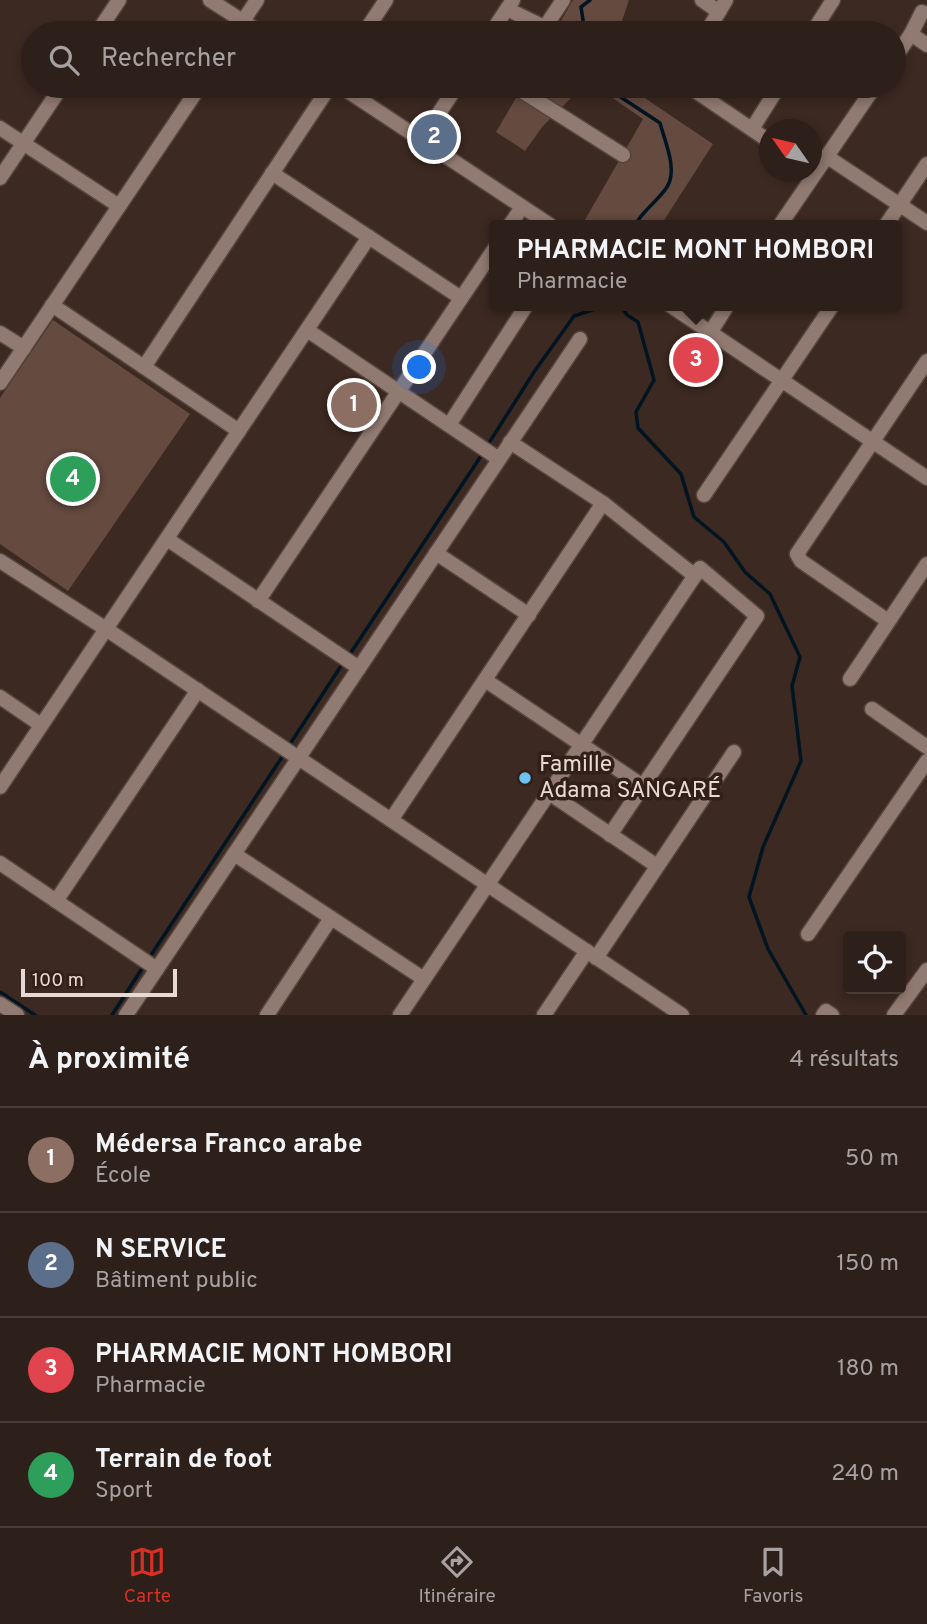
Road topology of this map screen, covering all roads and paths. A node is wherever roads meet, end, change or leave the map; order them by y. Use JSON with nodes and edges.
{"nodes":[{"id":1,"x":119,"y":0,"type":"edge"},
{"id":2,"x":210,"y":0,"type":"edge"},
{"id":3,"x":257,"y":0,"type":"edge"},
{"id":4,"x":386,"y":0,"type":"edge"},
{"id":5,"x":563,"y":0,"type":"edge"},
{"id":6,"x":702,"y":0,"type":"edge"},
{"id":7,"x":833,"y":0,"type":"edge"},
{"id":8,"x":510,"y":4,"type":"edge"},
{"id":9,"x":723,"y":6,"type":"edge"},
{"id":10,"x":922,"y":12,"type":"dead end"},
{"id":11,"x":105,"y":21,"type":"edge"},
{"id":12,"x":233,"y":21,"type":"edge"},
{"id":13,"x":243,"y":21,"type":"edge"},
{"id":14,"x":372,"y":21,"type":"edge"},
{"id":15,"x":499,"y":21,"type":"edge"},
{"id":16,"x":535,"y":21,"type":"edge"},
{"id":17,"x":549,"y":21,"type":"edge"},
{"id":18,"x":714,"y":21,"type":"edge"},
{"id":19,"x":820,"y":21,"type":"edge"},
{"id":20,"x":911,"y":34,"type":"junction"},
{"id":21,"x":906,"y":41,"type":"edge"},
{"id":22,"x":927,"y":45,"type":"edge"},
{"id":23,"x":54,"y":98,"type":"edge"},
{"id":24,"x":192,"y":98,"type":"edge"},
{"id":25,"x":322,"y":98,"type":"edge"},
{"id":26,"x":358,"y":98,"type":"edge"},
{"id":27,"x":449,"y":98,"type":"edge"},
{"id":28,"x":533,"y":98,"type":"edge"},
{"id":29,"x":706,"y":98,"type":"edge"},
{"id":30,"x":771,"y":98,"type":"edge"},
{"id":31,"x":867,"y":98,"type":"edge"},
{"id":32,"x":0,"y":128,"type":"edge"},
{"id":33,"x":752,"y":129,"type":"junction"},
{"id":34,"x":759,"y":134,"type":"edge"},
{"id":35,"x":421,"y":140,"type":"junction"},
{"id":36,"x":23,"y":144,"type":"junction"},
{"id":37,"x":623,"y":155,"type":"dead end"},
{"id":38,"x":827,"y":156,"type":"junction"},
{"id":39,"x":822,"y":162,"type":"edge"},
{"id":40,"x":927,"y":164,"type":"edge"},
{"id":41,"x":272,"y":173,"type":"junction"},
{"id":42,"x":0,"y":178,"type":"edge"},
{"id":43,"x":806,"y":182,"type":"edge"},
{"id":44,"x":900,"y":205,"type":"junction"},
{"id":45,"x":119,"y":206,"type":"junction"},
{"id":46,"x":522,"y":207,"type":"junction"},
{"id":47,"x":513,"y":220,"type":"edge"},
{"id":48,"x":542,"y":220,"type":"edge"},
{"id":49,"x":783,"y":220,"type":"edge"},
{"id":50,"x":890,"y":220,"type":"edge"},
{"id":51,"x":927,"y":223,"type":"edge"},
{"id":52,"x":369,"y":237,"type":"junction"},
{"id":53,"x":489,"y":256,"type":"edge"},
{"id":54,"x":461,"y":298,"type":"junction"},
{"id":55,"x":52,"y":305,"type":"junction"},
{"id":56,"x":523,"y":311,"type":"edge"},
{"id":57,"x":678,"y":311,"type":"edge"},
{"id":58,"x":724,"y":311,"type":"edge"},
{"id":59,"x":829,"y":311,"type":"edge"},
{"id":60,"x":307,"y":330,"type":"junction"},
{"id":61,"x":710,"y":332,"type":"junction"},
{"id":62,"x":0,"y":333,"type":"edge"},
{"id":63,"x":580,"y":339,"type":"dead end"},
{"id":64,"x":24,"y":348,"type":"junction"},
{"id":65,"x":927,"y":361,"type":"edge"},
{"id":66,"x":144,"y":367,"type":"junction"},
{"id":67,"x":782,"y":380,"type":"junction"},
{"id":68,"x":0,"y":383,"type":"edge"},
{"id":69,"x":398,"y":392,"type":"junction"},
{"id":70,"x":449,"y":425,"type":"junction"},
{"id":71,"x":239,"y":431,"type":"junction"},
{"id":72,"x":873,"y":441,"type":"junction"},
{"id":73,"x":510,"y":442,"type":"junction"},
{"id":74,"x":499,"y":459,"type":"junction"},
{"id":75,"x":927,"y":478,"type":"edge"},
{"id":76,"x":704,"y":495,"type":"dead end"},
{"id":77,"x":603,"y":503,"type":"junction"},
{"id":78,"x":167,"y":538,"type":"junction"},
{"id":79,"x":436,"y":553,"type":"junction"},
{"id":80,"x":0,"y":561,"type":"edge"},
{"id":81,"x":927,"y":564,"type":"edge"},
{"id":82,"x":695,"y":576,"type":"junction"},
{"id":83,"x":258,"y":601,"type":"junction"},
{"id":84,"x":529,"y":615,"type":"junction"},
{"id":85,"x":888,"y":621,"type":"junction"},
{"id":86,"x":106,"y":629,"type":"junction"},
{"id":87,"x":359,"y":668,"type":"junction"},
{"id":88,"x":850,"y":679,"type":"dead end"},
{"id":89,"x":485,"y":680,"type":"junction"},
{"id":90,"x":198,"y":690,"type":"junction"},
{"id":91,"x":0,"y":698,"type":"edge"},
{"id":92,"x":873,"y":709,"type":"dead end"},
{"id":93,"x":41,"y":725,"type":"junction"},
{"id":94,"x":582,"y":745,"type":"junction"},
{"id":95,"x":927,"y":747,"type":"edge"},
{"id":96,"x":734,"y":752,"type":"dead end"},
{"id":97,"x":299,"y":758,"type":"junction"},
{"id":98,"x":927,"y":761,"type":"edge"},
{"id":99,"x":643,"y":786,"type":"junction"},
{"id":100,"x":0,"y":787,"type":"edge"},
{"id":101,"x":549,"y":793,"type":"junction"},
{"id":102,"x":391,"y":820,"type":"junction"},
{"id":103,"x":610,"y":835,"type":"junction"},
{"id":104,"x":234,"y":853,"type":"junction"},
{"id":105,"x":0,"y":863,"type":"edge"},
{"id":106,"x":657,"y":866,"type":"junction"},
{"id":107,"x":488,"y":885,"type":"junction"},
{"id":108,"x":57,"y":901,"type":"junction"},
{"id":109,"x":331,"y":918,"type":"junction"},
{"id":110,"x":808,"y":934,"type":"dead end"},
{"id":111,"x":592,"y":954,"type":"junction"},
{"id":112,"x":157,"y":969,"type":"junction"},
{"id":113,"x":927,"y":970,"type":"edge"},
{"id":114,"x":424,"y":979,"type":"junction"},
{"id":115,"x":0,"y":1004,"type":"edge"},
{"id":116,"x":407,"y":1012,"type":"edge"},
{"id":117,"x":17,"y":1015,"type":"edge"},
{"id":118,"x":127,"y":1015,"type":"edge"},
{"id":119,"x":267,"y":1015,"type":"edge"},
{"id":120,"x":544,"y":1015,"type":"edge"},
{"id":121,"x":682,"y":1015,"type":"edge"},
{"id":122,"x":824,"y":1015,"type":"edge"},
{"id":123,"x":832,"y":1015,"type":"edge"},
{"id":124,"x":894,"y":1015,"type":"edge"}],
"edges":[{"from":1,"to":11,"type":"street"},
{"from":2,"to":12,"type":"street"},
{"from":3,"to":13,"type":"street"},
{"from":4,"to":14,"type":"street"},
{"from":5,"to":17,"type":"street"},
{"from":6,"to":9,"type":"street"},
{"from":7,"to":19,"type":"street"},
{"from":8,"to":15,"type":"street"},
{"from":8,"to":16,"type":"street"},
{"from":9,"to":18,"type":"street"},
{"from":10,"to":20,"type":"street"},
{"from":20,"to":21,"type":"street"},
{"from":20,"to":22,"type":"street"},
{"from":23,"to":36,"type":"street"},
{"from":24,"to":45,"type":"street"},
{"from":25,"to":41,"type":"street"},
{"from":26,"to":35,"type":"street"},
{"from":27,"to":35,"type":"street"},
{"from":28,"to":37,"type":"street"},
{"from":29,"to":33,"type":"street"},
{"from":30,"to":33,"type":"street"},
{"from":31,"to":38,"type":"street"},
{"from":32,"to":36,"type":"street"},
{"from":33,"to":34,"type":"street"},
{"from":35,"to":46,"type":"street"},
{"from":36,"to":42,"type":"street"},
{"from":36,"to":45,"type":"street"},
{"from":38,"to":39,"type":"street"},
{"from":38,"to":44,"type":"street"},
{"from":40,"to":44,"type":"street"},
{"from":41,"to":52,"type":"street"},
{"from":41,"to":66,"type":"street"},
{"from":43,"to":49,"type":"street"},
{"from":44,"to":50,"type":"street"},
{"from":44,"to":51,"type":"street"},
{"from":45,"to":55,"type":"street"},
{"from":46,"to":47,"type":"street"},
{"from":46,"to":48,"type":"street"},
{"from":52,"to":54,"type":"street"},
{"from":52,"to":60,"type":"street"},
{"from":53,"to":54,"type":"street"},
{"from":54,"to":69,"type":"street"},
{"from":55,"to":64,"type":"street"},
{"from":55,"to":66,"type":"street"},
{"from":56,"to":70,"type":"street"},
{"from":57,"to":61,"type":"street"},
{"from":58,"to":61,"type":"street"},
{"from":59,"to":67,"type":"street"},
{"from":60,"to":69,"type":"street"},
{"from":60,"to":71,"type":"street"},
{"from":61,"to":67,"type":"street"},
{"from":62,"to":64,"type":"street"},
{"from":63,"to":73,"type":"street"},
{"from":64,"to":68,"type":"street"},
{"from":65,"to":72,"type":"street"},
{"from":66,"to":71,"type":"street"},
{"from":67,"to":72,"type":"street"},
{"from":67,"to":76,"type":"street"},
{"from":69,"to":70,"type":"street"},
{"from":69,"to":83,"type":"street"},
{"from":70,"to":74,"type":"street"},
{"from":71,"to":78,"type":"street"},
{"from":72,"to":75,"type":"street"},
{"from":72,"to":85,"type":"street"},
{"from":73,"to":74,"type":"street"},
{"from":73,"to":77,"type":"street"},
{"from":74,"to":79,"type":"street"},
{"from":77,"to":82,"type":"street"},
{"from":77,"to":84,"type":"street"},
{"from":78,"to":83,"type":"street"},
{"from":78,"to":86,"type":"street"},
{"from":79,"to":84,"type":"street"},
{"from":79,"to":87,"type":"street"},
{"from":80,"to":86,"type":"street"},
{"from":81,"to":85,"type":"street"},
{"from":82,"to":94,"type":"street"},
{"from":82,"to":99,"type":"street"},
{"from":83,"to":87,"type":"street"},
{"from":84,"to":89,"type":"street"},
{"from":85,"to":88,"type":"street"},
{"from":86,"to":90,"type":"street"},
{"from":86,"to":93,"type":"street"},
{"from":87,"to":97,"type":"street"},
{"from":89,"to":94,"type":"street"},
{"from":89,"to":102,"type":"street"},
{"from":90,"to":97,"type":"street"},
{"from":90,"to":108,"type":"street"},
{"from":91,"to":93,"type":"street"},
{"from":92,"to":95,"type":"street"},
{"from":93,"to":100,"type":"street"},
{"from":94,"to":99,"type":"street"},
{"from":94,"to":101,"type":"street"},
{"from":96,"to":106,"type":"street"},
{"from":97,"to":102,"type":"street"},
{"from":97,"to":104,"type":"street"},
{"from":98,"to":110,"type":"street"},
{"from":99,"to":103,"type":"street"},
{"from":101,"to":103,"type":"street"},
{"from":101,"to":107,"type":"street"},
{"from":102,"to":107,"type":"street"},
{"from":103,"to":106,"type":"street"},
{"from":104,"to":109,"type":"street"},
{"from":104,"to":112,"type":"street"},
{"from":105,"to":108,"type":"street"},
{"from":106,"to":111,"type":"street"},
{"from":107,"to":111,"type":"street"},
{"from":107,"to":114,"type":"street"},
{"from":108,"to":112,"type":"street"},
{"from":109,"to":114,"type":"street"},
{"from":109,"to":119,"type":"street"},
{"from":111,"to":120,"type":"street"},
{"from":111,"to":121,"type":"street"},
{"from":112,"to":118,"type":"street"},
{"from":113,"to":124,"type":"street"},
{"from":114,"to":116,"type":"street"},
{"from":115,"to":117,"type":"street"},
{"from":122,"to":123,"type":"street"}]}
